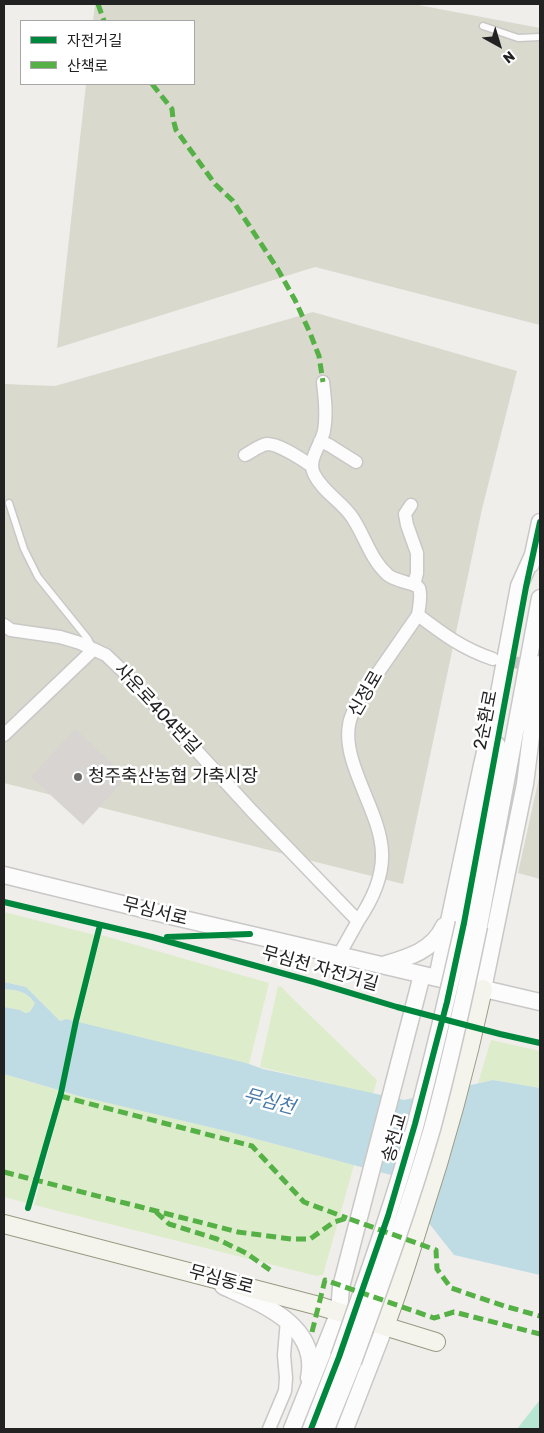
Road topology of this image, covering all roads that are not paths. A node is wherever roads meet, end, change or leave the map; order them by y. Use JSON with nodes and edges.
{"nodes":[{"id":1,"x":482,"y":26,"type":"dead end"},
{"id":2,"x":540,"y":37,"type":"edge"},
{"id":3,"x":323,"y":382,"type":"dead end"},
{"id":4,"x":320,"y":442,"type":"junction"},
{"id":5,"x":245,"y":455,"type":"dead end"},
{"id":6,"x":356,"y":462,"type":"dead end"},
{"id":7,"x":312,"y":466,"type":"junction"},
{"id":8,"x":9,"y":503,"type":"dead end"},
{"id":9,"x":411,"y":505,"type":"dead end"},
{"id":10,"x":540,"y":522,"type":"edge"},
{"id":11,"x":414,"y":585,"type":"junction"},
{"id":12,"x":540,"y":598,"type":"edge"},
{"id":13,"x":418,"y":614,"type":"junction"},
{"id":14,"x":4,"y":625,"type":"edge"},
{"id":15,"x":93,"y":650,"type":"junction"},
{"id":16,"x":493,"y":659,"type":"tunnel mouth"},
{"id":17,"x":540,"y":664,"type":"edge"},
{"id":18,"x":4,"y":735,"type":"edge"},
{"id":19,"x":4,"y":875,"type":"edge"},
{"id":20,"x":358,"y":921,"type":"junction"},
{"id":21,"x":465,"y":921,"type":"junction"},
{"id":22,"x":446,"y":935,"type":"junction"},
{"id":23,"x":493,"y":936,"type":"junction"},
{"id":24,"x":339,"y":955,"type":"junction"},
{"id":25,"x":383,"y":965,"type":"junction"},
{"id":26,"x":429,"y":976,"type":"junction"},
{"id":27,"x":483,"y":989,"type":"junction"},
{"id":28,"x":540,"y":1002,"type":"edge"},
{"id":29,"x":4,"y":1224,"type":"edge"},
{"id":30,"x":196,"y":1274,"type":"junction"},
{"id":31,"x":338,"y":1312,"type":"junction"},
{"id":32,"x":287,"y":1320,"type":"junction"},
{"id":33,"x":384,"y":1326,"type":"junction"},
{"id":34,"x":436,"y":1342,"type":"dead end"},
{"id":35,"x":346,"y":1360,"type":"junction"},
{"id":36,"x":301,"y":1408,"type":"junction"},
{"id":37,"x":270,"y":1429,"type":"edge"},
{"id":38,"x":292,"y":1429,"type":"edge"},
{"id":39,"x":311,"y":1429,"type":"edge"},
{"id":40,"x":326,"y":1429,"type":"edge"},
{"id":41,"x":345,"y":1429,"type":"edge"}],
"edges":[{"from":1,"to":2,"type":"lane"},
{"from":3,"to":4,"type":"street"},
{"from":4,"to":6,"type":"street"},
{"from":4,"to":7,"type":"street"},
{"from":5,"to":7,"type":"street"},
{"from":7,"to":11,"type":"street"},
{"from":8,"to":15,"type":"lane"},
{"from":9,"to":11,"type":"street"},
{"from":10,"to":21,"type":"street","name":"2순환로"},
{"from":11,"to":13,"type":"street"},
{"from":12,"to":21,"type":"street","name":"2순환로"},
{"from":13,"to":16,"type":"street"},
{"from":13,"to":20,"type":"street","name":"신정로"},
{"from":14,"to":15,"type":"street","name":"사운로404번길"},
{"from":15,"to":18,"type":"street"},
{"from":15,"to":20,"type":"street","name":"사운로404번길"},
{"from":17,"to":23,"type":"street"},
{"from":19,"to":24,"type":"street","name":"무심서로"},
{"from":20,"to":24,"type":"street"},
{"from":21,"to":22,"type":"street"},
{"from":21,"to":25,"type":"street"},
{"from":21,"to":35,"type":"street","name":"송천교","bridge":true},
{"from":22,"to":23,"type":"street"},
{"from":22,"to":26,"type":"street"},
{"from":23,"to":27,"type":"street"},
{"from":24,"to":25,"type":"street","name":"무심서로"},
{"from":25,"to":26,"type":"street","name":"무심서로"},
{"from":26,"to":27,"type":"street","name":"무심서로"},
{"from":26,"to":31,"type":"street"},
{"from":27,"to":28,"type":"street","name":"무심서로"},
{"from":27,"to":33,"type":"main road"},
{"from":29,"to":30,"type":"main road","name":"무심동로"},
{"from":30,"to":31,"type":"main road","name":"무심동로"},
{"from":30,"to":32,"type":"street"},
{"from":31,"to":33,"type":"main road","name":"무심동로"},
{"from":31,"to":36,"type":"street"},
{"from":32,"to":36,"type":"street"},
{"from":32,"to":37,"type":"street"},
{"from":33,"to":34,"type":"main road","name":"무심동로"},
{"from":33,"to":41,"type":"street"},
{"from":35,"to":39,"type":"street"},
{"from":35,"to":40,"type":"street"},
{"from":36,"to":38,"type":"street"}]}
